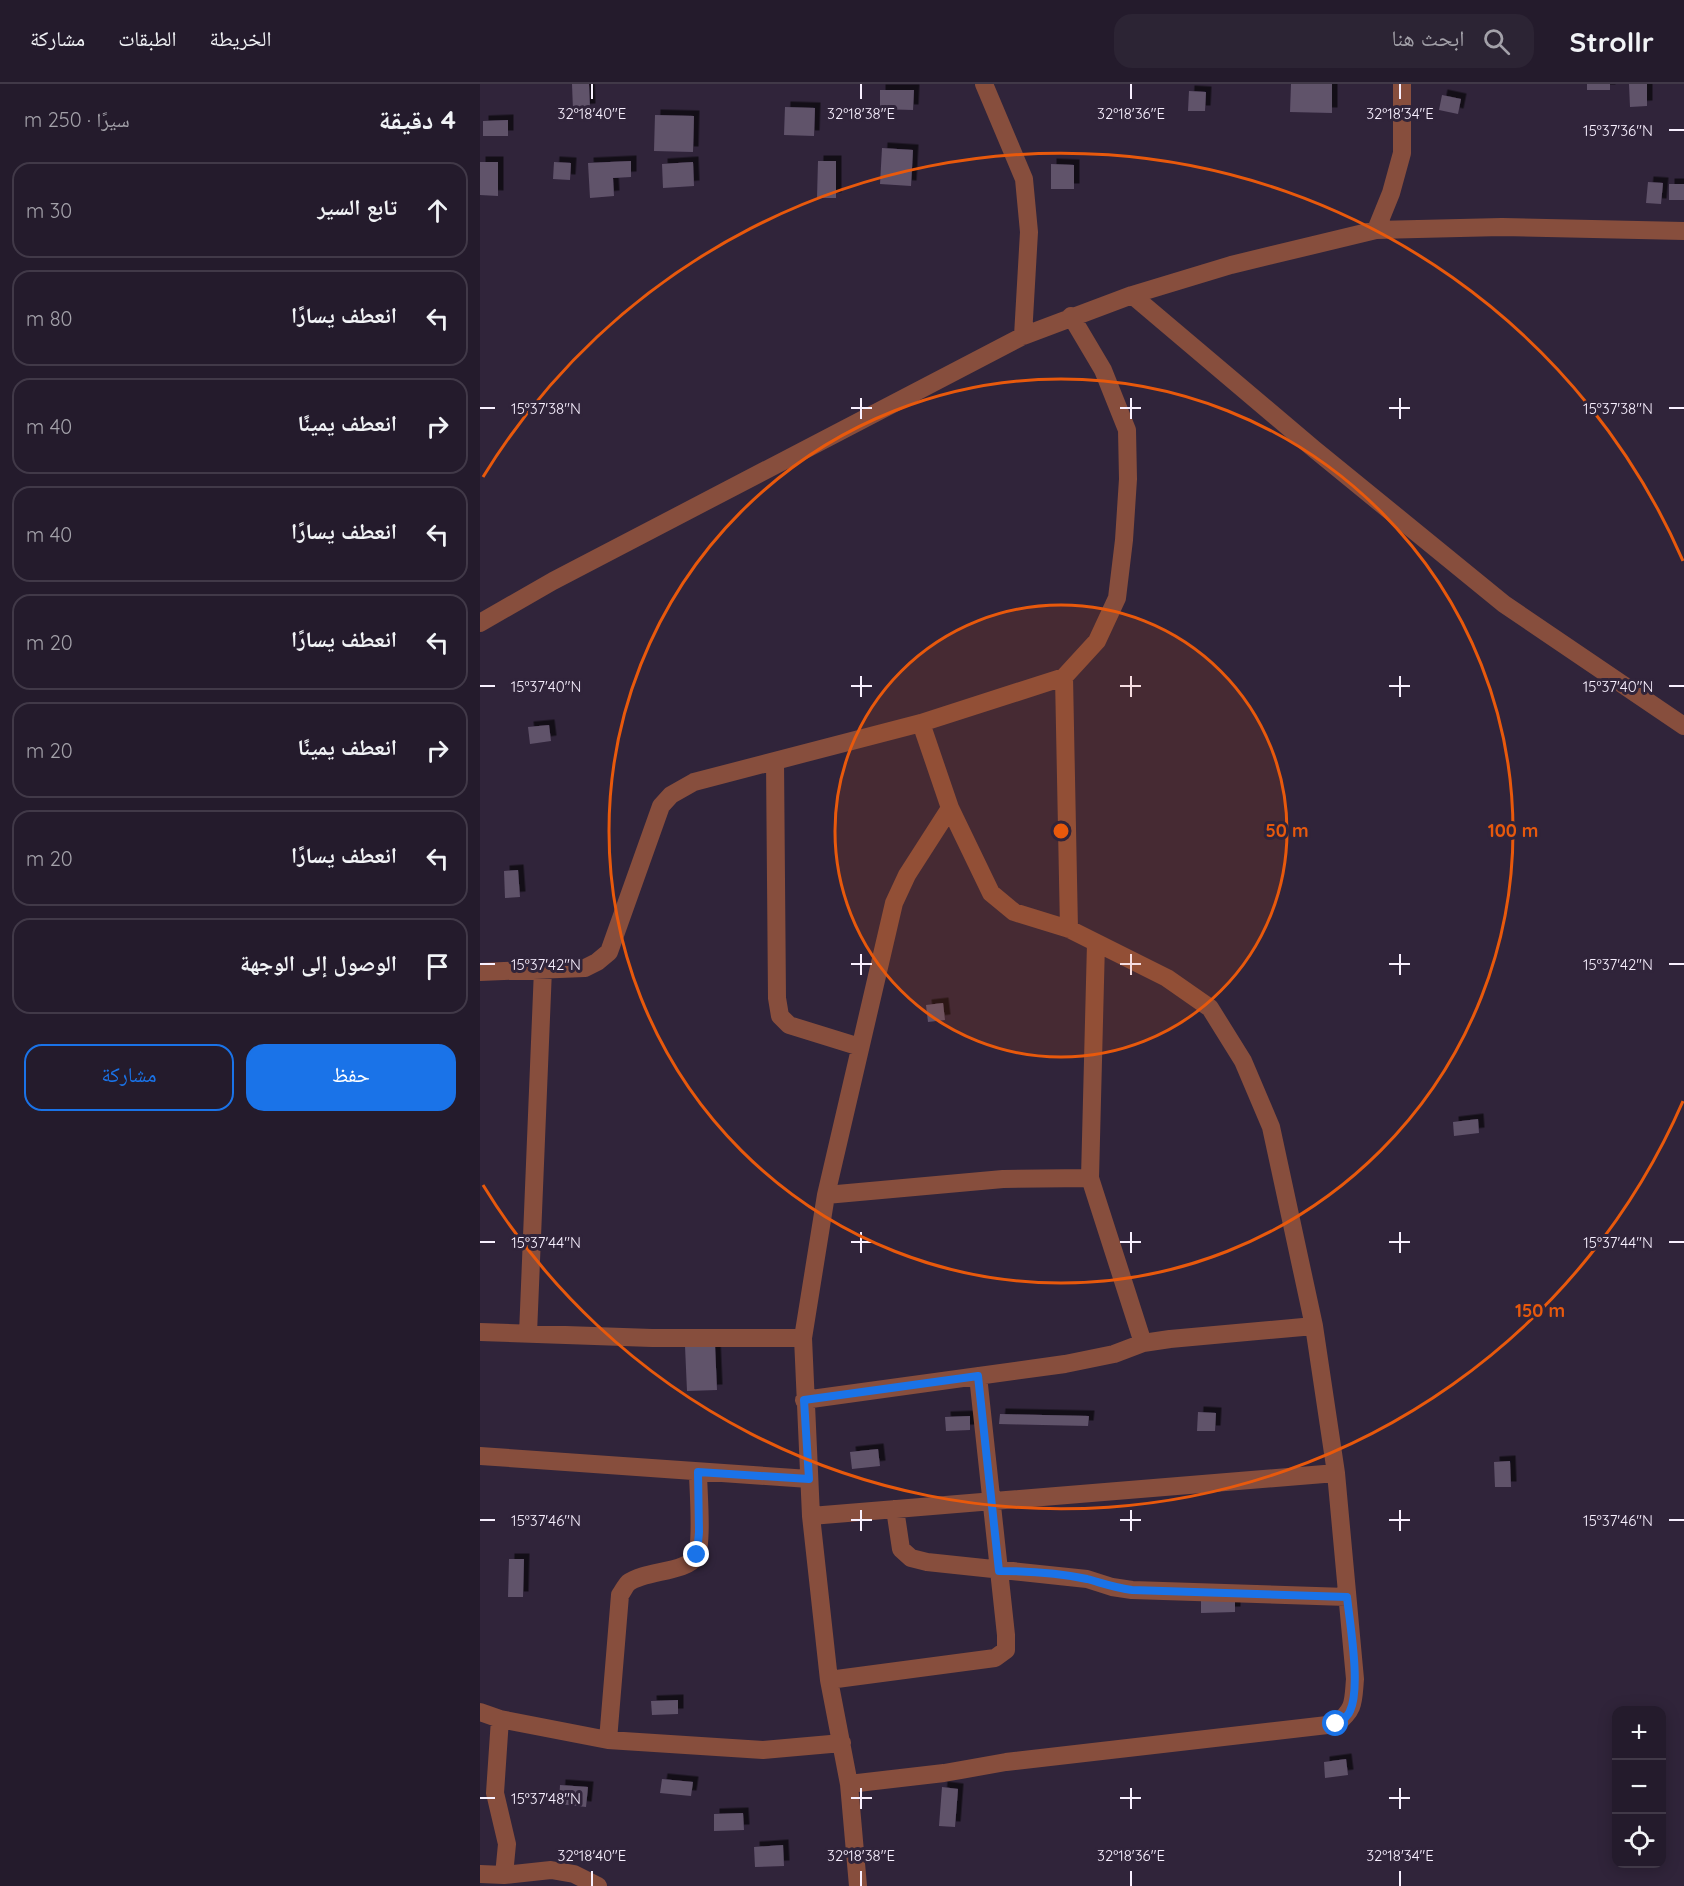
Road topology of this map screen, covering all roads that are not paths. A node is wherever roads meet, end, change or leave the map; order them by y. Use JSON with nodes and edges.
{"nodes":[{"id":1,"x":984,"y":84,"type":"edge"},
{"id":2,"x":1402,"y":84,"type":"edge"},
{"id":3,"x":1376,"y":230,"type":"junction"},
{"id":4,"x":1684,"y":231,"type":"edge"},
{"id":5,"x":1132,"y":295,"type":"junction"},
{"id":6,"x":1071,"y":316,"type":"junction"},
{"id":7,"x":1023,"y":336,"type":"junction"},
{"id":8,"x":480,"y":623,"type":"edge"},
{"id":9,"x":1064,"y":677,"type":"junction"},
{"id":10,"x":921,"y":723,"type":"junction"},
{"id":11,"x":1684,"y":726,"type":"edge"},
{"id":12,"x":775,"y":761,"type":"junction"},
{"id":13,"x":950,"y":808,"type":"junction"},
{"id":14,"x":1068,"y":929,"type":"junction"},
{"id":15,"x":1096,"y":943,"type":"junction"},
{"id":16,"x":543,"y":969,"type":"junction"},
{"id":17,"x":480,"y":972,"type":"edge"},
{"id":18,"x":860,"y":1047,"type":"junction"},
{"id":19,"x":1090,"y":1178,"type":"junction"},
{"id":20,"x":826,"y":1195,"type":"junction"},
{"id":21,"x":1314,"y":1326,"type":"junction"},
{"id":22,"x":528,"y":1334,"type":"junction"},
{"id":23,"x":481,"y":1337,"type":"edge"},
{"id":24,"x":803,"y":1338,"type":"junction"},
{"id":25,"x":1143,"y":1343,"type":"junction"},
{"id":26,"x":978,"y":1376,"type":"junction"},
{"id":27,"x":804,"y":1400,"type":"junction"},
{"id":28,"x":480,"y":1456,"type":"edge"},
{"id":29,"x":698,"y":1472,"type":"junction"},
{"id":30,"x":1336,"y":1473,"type":"junction"},
{"id":31,"x":809,"y":1479,"type":"junction"},
{"id":32,"x":991,"y":1501,"type":"junction"},
{"id":33,"x":895,"y":1509,"type":"junction"},
{"id":34,"x":811,"y":1516,"type":"junction"},
{"id":35,"x":999,"y":1571,"type":"junction"},
{"id":36,"x":1347,"y":1597,"type":"junction"},
{"id":37,"x":830,"y":1680,"type":"junction"},
{"id":38,"x":480,"y":1712,"type":"edge"},
{"id":39,"x":500,"y":1719,"type":"junction"},
{"id":40,"x":608,"y":1740,"type":"junction"},
{"id":41,"x":842,"y":1743,"type":"junction"},
{"id":42,"x":849,"y":1784,"type":"junction"},
{"id":43,"x":480,"y":1874,"type":"edge"},
{"id":44,"x":504,"y":1875,"type":"junction"},
{"id":45,"x":598,"y":1886,"type":"edge"},
{"id":46,"x":858,"y":1886,"type":"edge"}],
"edges":[{"from":1,"to":7,"type":"street"},
{"from":2,"to":3,"type":"street"},
{"from":3,"to":4,"type":"street"},
{"from":3,"to":5,"type":"street"},
{"from":5,"to":6,"type":"street"},
{"from":5,"to":11,"type":"street"},
{"from":6,"to":7,"type":"street"},
{"from":6,"to":9,"type":"street"},
{"from":7,"to":8,"type":"street"},
{"from":9,"to":10,"type":"street"},
{"from":9,"to":14,"type":"street"},
{"from":10,"to":12,"type":"street"},
{"from":10,"to":13,"type":"street"},
{"from":12,"to":16,"type":"street"},
{"from":12,"to":18,"type":"street"},
{"from":13,"to":14,"type":"street"},
{"from":13,"to":18,"type":"street"},
{"from":14,"to":15,"type":"street"},
{"from":15,"to":19,"type":"street"},
{"from":15,"to":21,"type":"street"},
{"from":16,"to":17,"type":"street"},
{"from":16,"to":22,"type":"street"},
{"from":18,"to":20,"type":"street"},
{"from":19,"to":20,"type":"street"},
{"from":19,"to":25,"type":"street"},
{"from":20,"to":24,"type":"street"},
{"from":21,"to":25,"type":"street"},
{"from":21,"to":30,"type":"street"},
{"from":22,"to":23,"type":"street"},
{"from":22,"to":24,"type":"street"},
{"from":24,"to":27,"type":"street"},
{"from":25,"to":26,"type":"street"},
{"from":26,"to":27,"type":"street"},
{"from":26,"to":32,"type":"street"},
{"from":27,"to":31,"type":"street"},
{"from":28,"to":29,"type":"street"},
{"from":29,"to":31,"type":"street"},
{"from":29,"to":40,"type":"street"},
{"from":30,"to":32,"type":"street"},
{"from":30,"to":36,"type":"street"},
{"from":31,"to":34,"type":"street"},
{"from":32,"to":33,"type":"street"},
{"from":32,"to":35,"type":"street"},
{"from":33,"to":34,"type":"street"},
{"from":33,"to":35,"type":"street"},
{"from":34,"to":37,"type":"street"},
{"from":35,"to":36,"type":"street"},
{"from":35,"to":37,"type":"street"},
{"from":36,"to":42,"type":"street"},
{"from":37,"to":41,"type":"street"},
{"from":38,"to":39,"type":"street"},
{"from":39,"to":40,"type":"street"},
{"from":39,"to":44,"type":"street"},
{"from":40,"to":41,"type":"street"},
{"from":41,"to":42,"type":"street"},
{"from":42,"to":46,"type":"street"},
{"from":43,"to":44,"type":"street"},
{"from":44,"to":45,"type":"street"}]}
